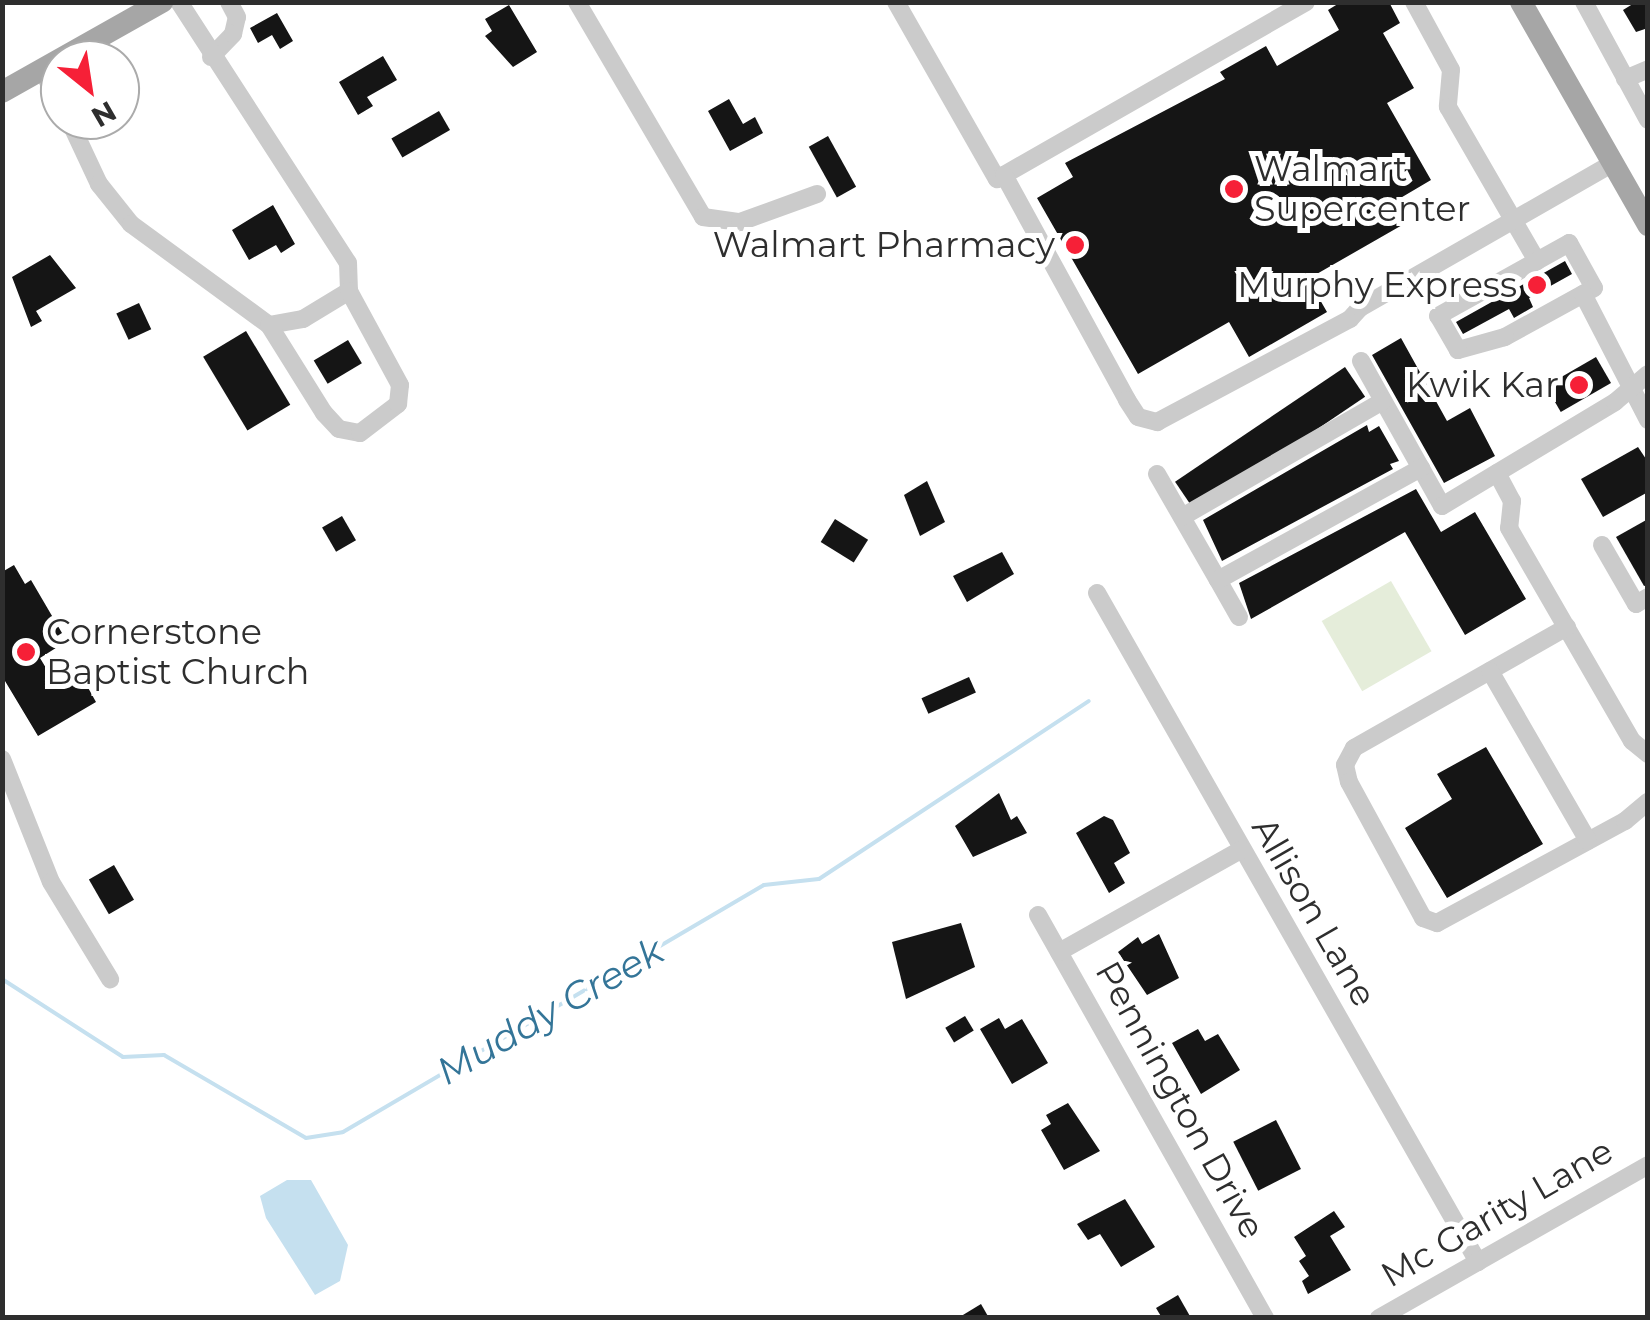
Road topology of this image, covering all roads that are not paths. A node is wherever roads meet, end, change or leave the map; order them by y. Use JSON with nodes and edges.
{"nodes":[{"id":1,"x":162,"y":2,"type":"edge"},
{"id":2,"x":178,"y":2,"type":"edge"},
{"id":3,"x":229,"y":2,"type":"edge"},
{"id":4,"x":577,"y":2,"type":"edge"},
{"id":5,"x":896,"y":2,"type":"edge"},
{"id":6,"x":1306,"y":2,"type":"edge"},
{"id":7,"x":1414,"y":2,"type":"edge"},
{"id":8,"x":1521,"y":2,"type":"edge"},
{"id":9,"x":1584,"y":2,"type":"edge"},
{"id":10,"x":95,"y":40,"type":"edge"},
{"id":11,"x":211,"y":57,"type":"junction"},
{"id":12,"x":1648,"y":69,"type":"edge"},
{"id":13,"x":40,"y":71,"type":"edge"},
{"id":14,"x":1625,"y":79,"type":"junction"},
{"id":15,"x":2,"y":92,"type":"edge"},
{"id":16,"x":1648,"y":120,"type":"edge"},
{"id":17,"x":78,"y":140,"type":"edge"},
{"id":18,"x":1612,"y":163,"type":"junction"},
{"id":19,"x":1008,"y":173,"type":"junction"},
{"id":20,"x":818,"y":194,"type":"dead end"},
{"id":21,"x":1514,"y":220,"type":"junction"},
{"id":22,"x":1648,"y":225,"type":"edge"},
{"id":23,"x":1537,"y":260,"type":"junction"},
{"id":24,"x":349,"y":291,"type":"junction"},
{"id":25,"x":1583,"y":294,"type":"junction"},
{"id":26,"x":269,"y":325,"type":"junction"},
{"id":27,"x":1360,"y":362,"type":"dead end"},
{"id":28,"x":1640,"y":378,"type":"edge"},
{"id":29,"x":1383,"y":401,"type":"junction"},
{"id":30,"x":1648,"y":420,"type":"edge"},
{"id":31,"x":1421,"y":468,"type":"junction"},
{"id":32,"x":1497,"y":473,"type":"junction"},
{"id":33,"x":1158,"y":474,"type":"dead end"},
{"id":34,"x":1182,"y":517,"type":"junction"},
{"id":35,"x":1602,"y":545,"type":"dead end"},
{"id":36,"x":1218,"y":580,"type":"junction"},
{"id":37,"x":1097,"y":593,"type":"dead end"},
{"id":38,"x":1648,"y":598,"type":"edge"},
{"id":39,"x":1240,"y":617,"type":"dead end"},
{"id":40,"x":1566,"y":627,"type":"junction"},
{"id":41,"x":1490,"y":672,"type":"junction"},
{"id":42,"x":1648,"y":754,"type":"edge"},
{"id":43,"x":2,"y":760,"type":"edge"},
{"id":44,"x":1648,"y":802,"type":"edge"},
{"id":45,"x":1588,"y":841,"type":"junction"},
{"id":46,"x":1241,"y":850,"type":"junction"},
{"id":47,"x":1038,"y":915,"type":"dead end"},
{"id":48,"x":1059,"y":952,"type":"junction"},
{"id":49,"x":110,"y":979,"type":"dead end"},
{"id":50,"x":1648,"y":1165,"type":"edge"},
{"id":51,"x":1478,"y":1262,"type":"junction"},
{"id":52,"x":1265,"y":1318,"type":"edge"},
{"id":53,"x":1379,"y":1318,"type":"edge"}],
"edges":[{"from":1,"to":10,"type":"main road"},
{"from":2,"to":11,"type":"street"},
{"from":3,"to":11,"type":"street"},
{"from":4,"to":20,"type":"street"},
{"from":5,"to":19,"type":"street"},
{"from":6,"to":19,"type":"street"},
{"from":7,"to":21,"type":"street"},
{"from":8,"to":18,"type":"main road"},
{"from":9,"to":14,"type":"street"},
{"from":11,"to":24,"type":"street"},
{"from":12,"to":14,"type":"street"},
{"from":13,"to":15,"type":"main road"},
{"from":14,"to":16,"type":"street"},
{"from":17,"to":26,"type":"street"},
{"from":18,"to":21,"type":"street"},
{"from":18,"to":22,"type":"main road"},
{"from":19,"to":21,"type":"street"},
{"from":21,"to":23,"type":"street"},
{"from":23,"to":25,"type":"street"},
{"from":23,"to":25,"type":"street"},
{"from":24,"to":26,"type":"street"},
{"from":24,"to":26,"type":"street"},
{"from":25,"to":28,"type":"street"},
{"from":27,"to":29,"type":"street"},
{"from":28,"to":30,"type":"street"},
{"from":28,"to":32,"type":"street"},
{"from":29,"to":31,"type":"street"},
{"from":29,"to":34,"type":"street"},
{"from":31,"to":32,"type":"street"},
{"from":31,"to":36,"type":"street"},
{"from":32,"to":40,"type":"street"},
{"from":33,"to":34,"type":"street"},
{"from":34,"to":36,"type":"street"},
{"from":35,"to":38,"type":"street"},
{"from":36,"to":39,"type":"street"},
{"from":37,"to":46,"type":"street","name":"Allison Lane"},
{"from":40,"to":41,"type":"street"},
{"from":40,"to":42,"type":"street"},
{"from":41,"to":45,"type":"street"},
{"from":41,"to":45,"type":"street"},
{"from":43,"to":49,"type":"street"},
{"from":44,"to":45,"type":"street"},
{"from":46,"to":48,"type":"street"},
{"from":46,"to":51,"type":"street","name":"Allison Lane"},
{"from":47,"to":48,"type":"street","name":"Pennington Drive"},
{"from":48,"to":52,"type":"street","name":"Pennington Drive"},
{"from":50,"to":51,"type":"street","name":"Mc Garity Lane"},
{"from":51,"to":53,"type":"street","name":"Mc Garity Lane"}]}
